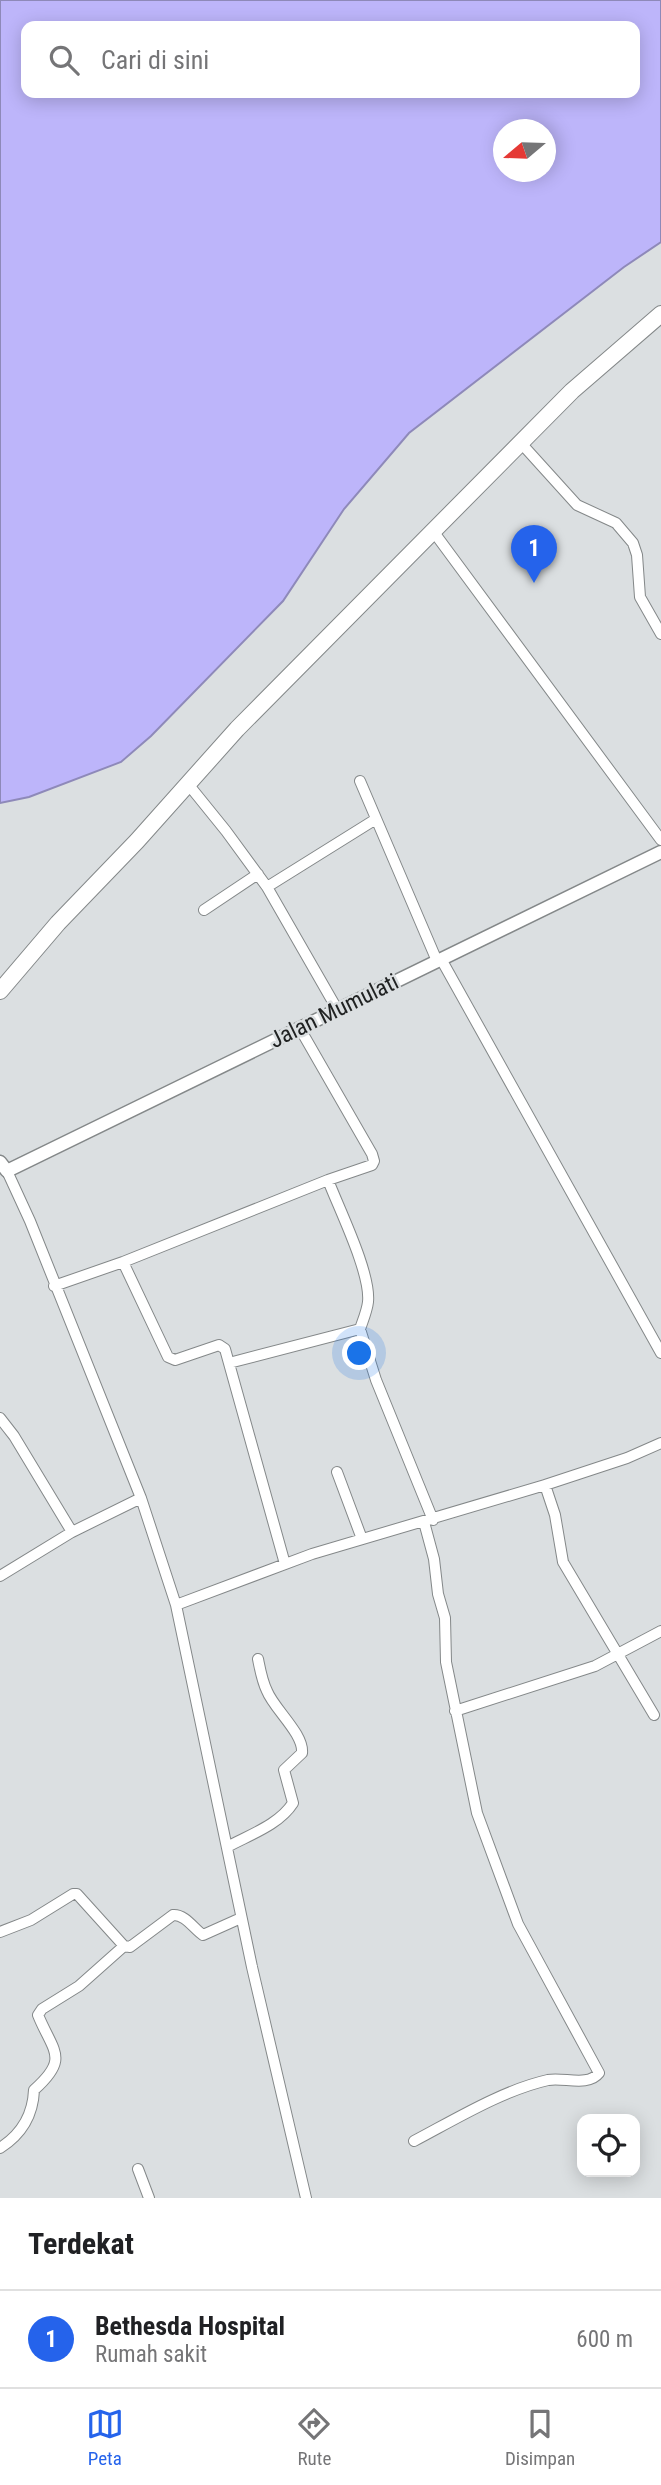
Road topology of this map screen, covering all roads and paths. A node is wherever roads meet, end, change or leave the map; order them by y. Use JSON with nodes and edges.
{"nodes":[{"id":1,"x":661,"y":314,"type":"edge"},
{"id":2,"x":520,"y":442,"type":"junction"},
{"id":3,"x":433,"y":531,"type":"junction"},
{"id":4,"x":661,"y":634,"type":"edge"},
{"id":5,"x":360,"y":780,"type":"dead end"},
{"id":6,"x":188,"y":784,"type":"junction"},
{"id":7,"x":376,"y":819,"type":"junction"},
{"id":8,"x":661,"y":839,"type":"edge"},
{"id":9,"x":661,"y":852,"type":"edge"},
{"id":10,"x":258,"y":874,"type":"junction"},
{"id":11,"x":267,"y":887,"type":"junction"},
{"id":12,"x":204,"y":911,"type":"dead end"},
{"id":13,"x":439,"y":960,"type":"junction"},
{"id":14,"x":0,"y":991,"type":"edge"},
{"id":15,"x":337,"y":1009,"type":"junction"},
{"id":16,"x":299,"y":1027,"type":"junction"},
{"id":17,"x":4,"y":1167,"type":"edge"},
{"id":18,"x":328,"y":1180,"type":"junction"},
{"id":19,"x":123,"y":1262,"type":"junction"},
{"id":20,"x":54,"y":1286,"type":"junction"},
{"id":21,"x":360,"y":1329,"type":"junction"},
{"id":22,"x":661,"y":1353,"type":"edge"},
{"id":23,"x":229,"y":1363,"type":"junction"},
{"id":24,"x":0,"y":1418,"type":"edge"},
{"id":25,"x":661,"y":1443,"type":"edge"},
{"id":26,"x":337,"y":1472,"type":"dead end"},
{"id":27,"x":545,"y":1485,"type":"junction"},
{"id":28,"x":141,"y":1498,"type":"junction"},
{"id":29,"x":429,"y":1521,"type":"junction"},
{"id":30,"x":72,"y":1532,"type":"junction"},
{"id":31,"x":362,"y":1539,"type":"junction"},
{"id":32,"x":285,"y":1564,"type":"junction"},
{"id":33,"x":0,"y":1576,"type":"edge"},
{"id":34,"x":176,"y":1605,"type":"junction"},
{"id":35,"x":661,"y":1631,"type":"edge"},
{"id":36,"x":620,"y":1655,"type":"junction"},
{"id":37,"x":258,"y":1658,"type":"dead end"},
{"id":38,"x":455,"y":1711,"type":"junction"},
{"id":39,"x":654,"y":1715,"type":"dead end"},
{"id":40,"x":227,"y":1847,"type":"junction"},
{"id":41,"x":241,"y":1917,"type":"junction"},
{"id":42,"x":0,"y":1932,"type":"edge"},
{"id":43,"x":124,"y":1946,"type":"junction"},
{"id":44,"x":414,"y":2141,"type":"dead end"},
{"id":45,"x":0,"y":2148,"type":"edge"},
{"id":46,"x":138,"y":2169,"type":"dead end"},
{"id":47,"x":149,"y":2198,"type":"edge"},
{"id":48,"x":306,"y":2198,"type":"edge"}],
"edges":[{"from":1,"to":2,"type":"highway"},
{"from":2,"to":3,"type":"highway"},
{"from":2,"to":4,"type":"street"},
{"from":3,"to":6,"type":"highway"},
{"from":3,"to":8,"type":"street"},
{"from":5,"to":7,"type":"street"},
{"from":6,"to":10,"type":"street"},
{"from":6,"to":14,"type":"highway"},
{"from":7,"to":11,"type":"street"},
{"from":7,"to":13,"type":"street"},
{"from":9,"to":13,"type":"street","name":"Jalan Mumulati"},
{"from":10,"to":11,"type":"street"},
{"from":10,"to":12,"type":"street"},
{"from":11,"to":15,"type":"street"},
{"from":13,"to":15,"type":"street","name":"Jalan Mumulati"},
{"from":13,"to":22,"type":"street"},
{"from":15,"to":16,"type":"street","name":"Jalan Mumulati"},
{"from":16,"to":17,"type":"street","name":"Jalan Mumulati"},
{"from":16,"to":18,"type":"street"},
{"from":17,"to":20,"type":"street"},
{"from":18,"to":19,"type":"street"},
{"from":18,"to":21,"type":"street"},
{"from":19,"to":20,"type":"street"},
{"from":19,"to":23,"type":"street"},
{"from":20,"to":28,"type":"street"},
{"from":21,"to":23,"type":"street"},
{"from":21,"to":29,"type":"street"},
{"from":23,"to":32,"type":"street"},
{"from":24,"to":30,"type":"street"},
{"from":25,"to":27,"type":"street"},
{"from":26,"to":31,"type":"street"},
{"from":27,"to":29,"type":"street"},
{"from":27,"to":36,"type":"street"},
{"from":28,"to":30,"type":"street"},
{"from":28,"to":34,"type":"street"},
{"from":29,"to":31,"type":"street"},
{"from":29,"to":38,"type":"street"},
{"from":30,"to":33,"type":"street"},
{"from":31,"to":32,"type":"street"},
{"from":32,"to":34,"type":"street"},
{"from":34,"to":40,"type":"street"},
{"from":35,"to":36,"type":"street"},
{"from":36,"to":38,"type":"street"},
{"from":36,"to":39,"type":"street"},
{"from":37,"to":40,"type":"street"},
{"from":38,"to":44,"type":"street"},
{"from":40,"to":41,"type":"street"},
{"from":41,"to":43,"type":"street"},
{"from":41,"to":48,"type":"street"},
{"from":42,"to":43,"type":"street"},
{"from":43,"to":45,"type":"street"},
{"from":46,"to":47,"type":"street"}]}
